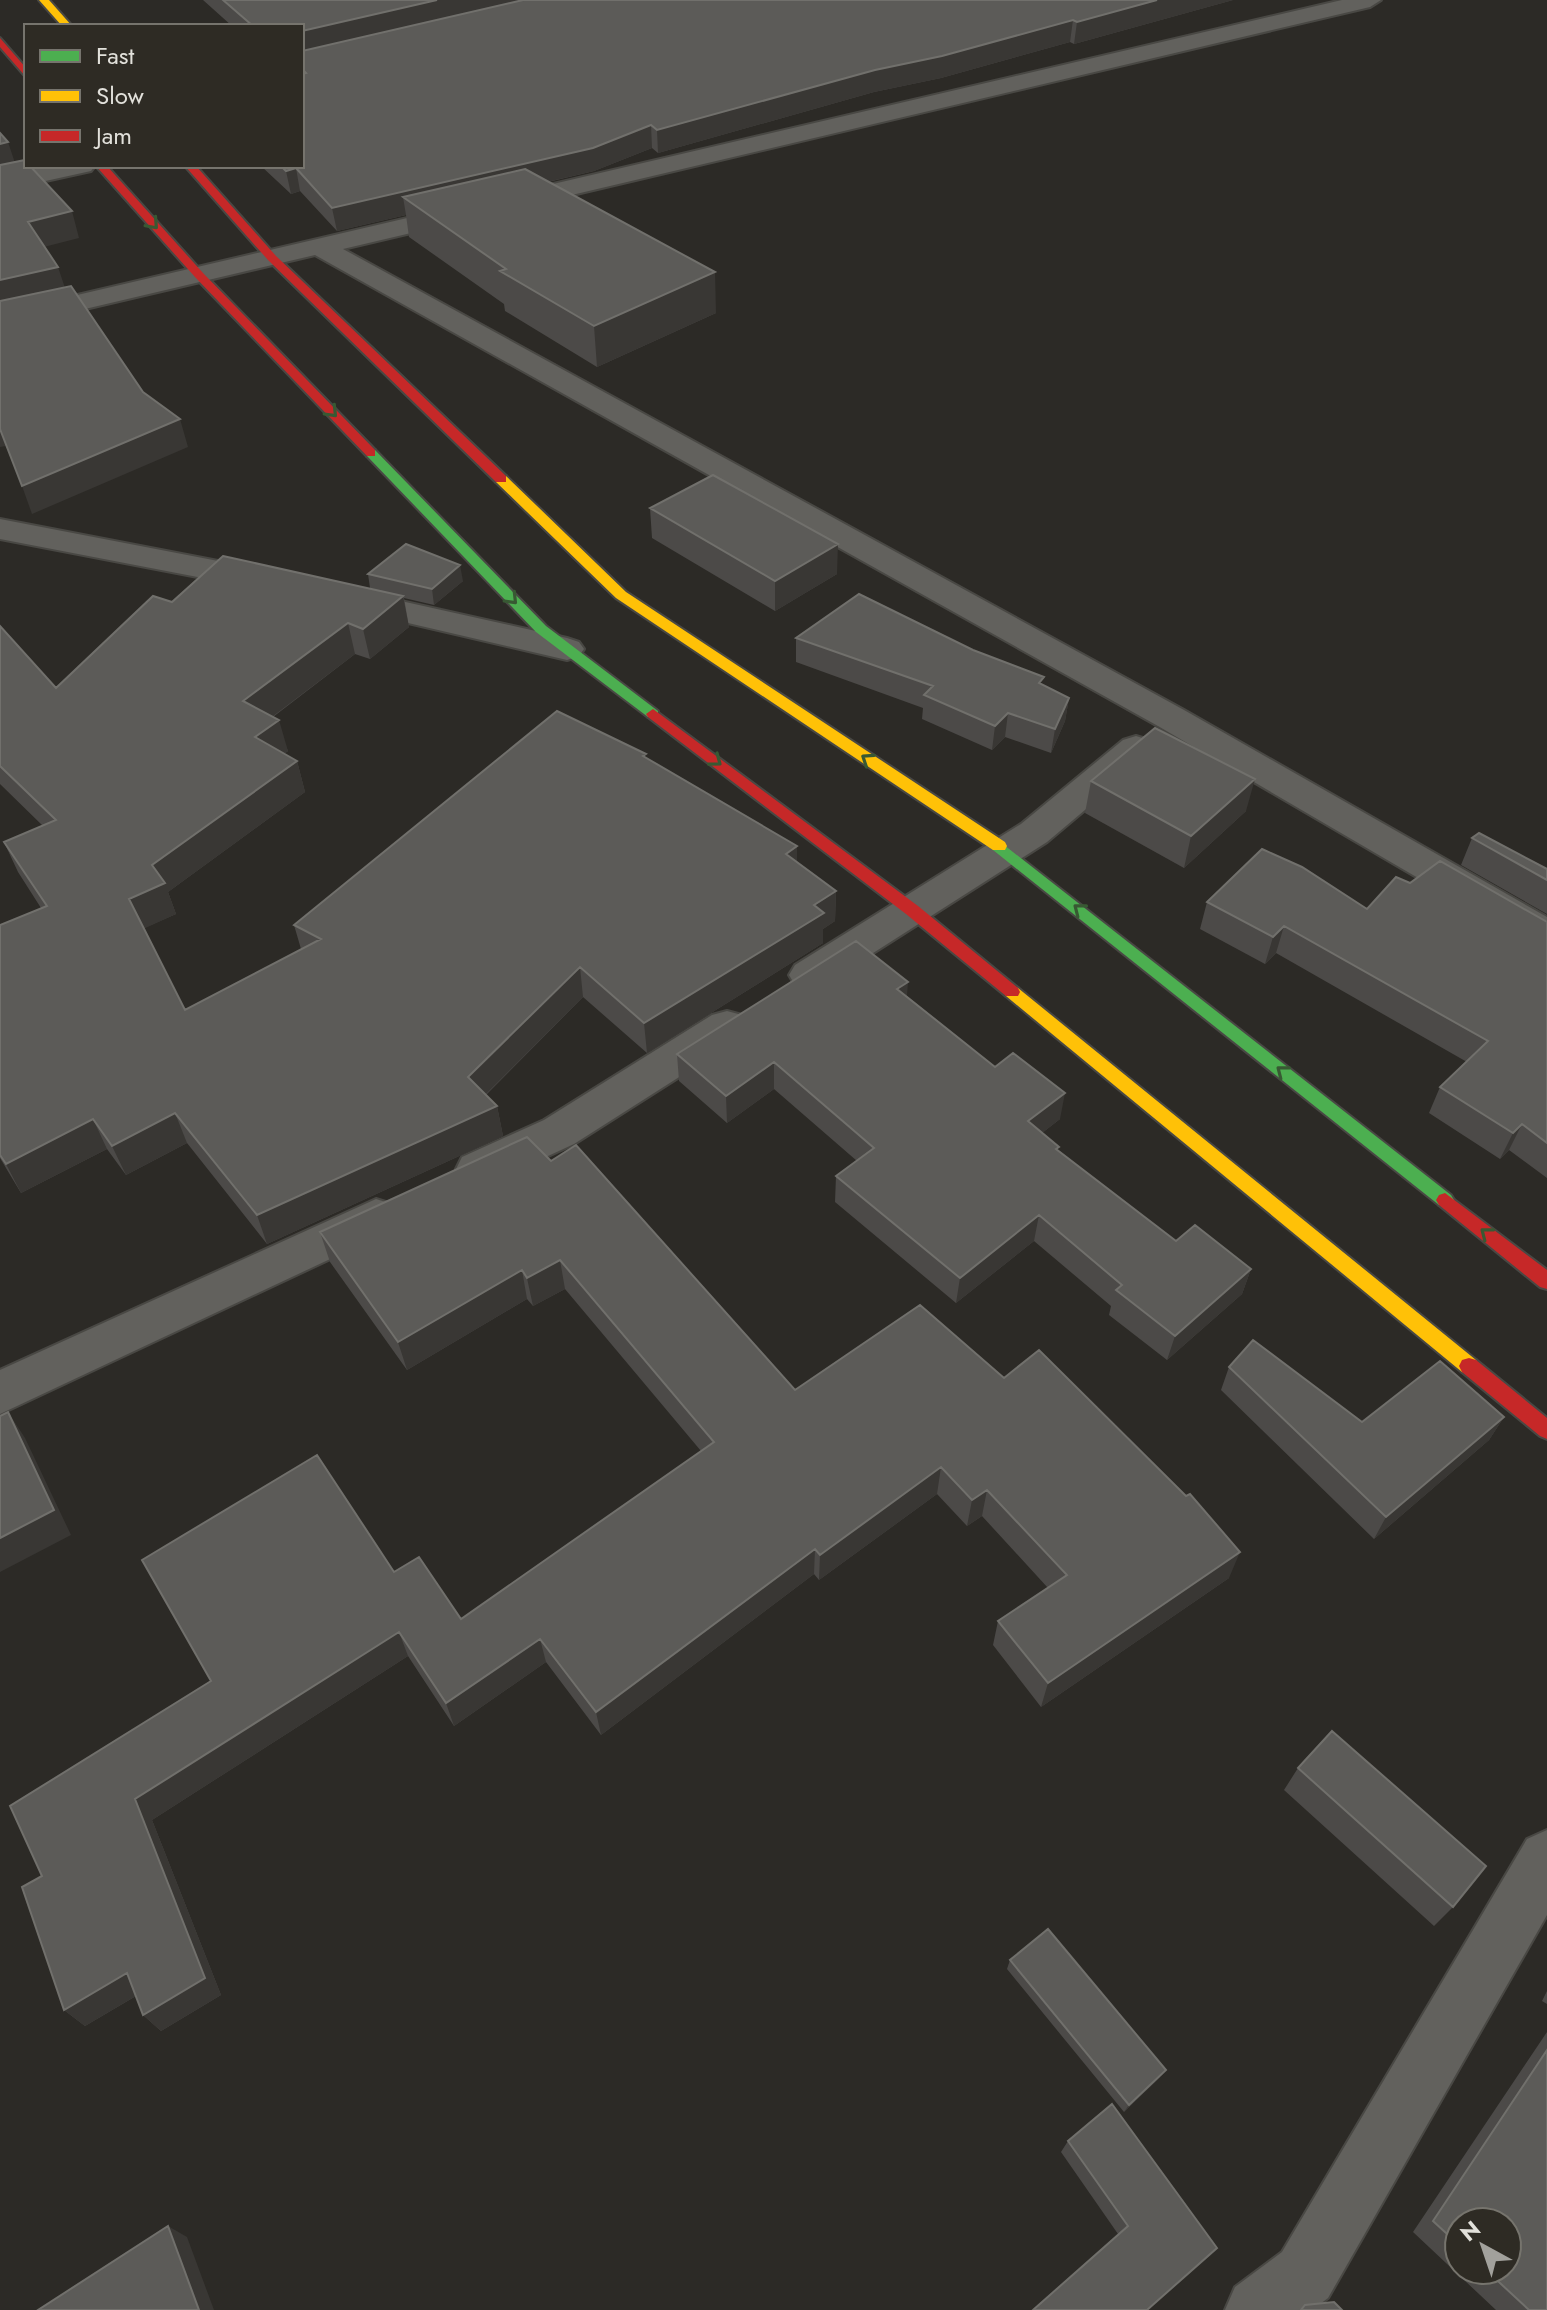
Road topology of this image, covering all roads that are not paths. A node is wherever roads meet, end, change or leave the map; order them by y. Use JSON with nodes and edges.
{"nodes":[{"id":1,"x":44,"y":0,"type":"edge"},
{"id":2,"x":1370,"y":0,"type":"edge"},
{"id":3,"x":65,"y":24,"type":"edge"},
{"id":4,"x":0,"y":41,"type":"edge"},
{"id":5,"x":24,"y":71,"type":"edge"},
{"id":6,"x":72,"y":168,"type":"edge"},
{"id":7,"x":103,"y":168,"type":"edge"},
{"id":8,"x":192,"y":168,"type":"edge"},
{"id":9,"x":0,"y":183,"type":"edge"},
{"id":10,"x":320,"y":247,"type":"junction"},
{"id":11,"x":272,"y":258,"type":"junction"},
{"id":12,"x":199,"y":275,"type":"junction"},
{"id":13,"x":0,"y":321,"type":"edge"},
{"id":14,"x":0,"y":529,"type":"edge"},
{"id":15,"x":567,"y":649,"type":"junction"},
{"id":16,"x":1171,"y":718,"type":"junction"},
{"id":17,"x":1006,"y":851,"type":"junction"},
{"id":18,"x":912,"y":910,"type":"junction"},
{"id":19,"x":1547,"y":935,"type":"edge"},
{"id":20,"x":1547,"y":1281,"type":"edge"},
{"id":21,"x":0,"y":1393,"type":"edge"},
{"id":22,"x":1547,"y":1430,"type":"edge"},
{"id":23,"x":1547,"y":1859,"type":"edge"},
{"id":24,"x":1258,"y":2310,"type":"edge"}],
"edges":[{"from":1,"to":3,"type":"street"},
{"from":2,"to":10,"type":"street"},
{"from":4,"to":5,"type":"street"},
{"from":6,"to":9,"type":"street"},
{"from":7,"to":12,"type":"street","one_way":true},
{"from":8,"to":11,"type":"street"},
{"from":10,"to":11,"type":"street"},
{"from":10,"to":16,"type":"street"},
{"from":11,"to":12,"type":"street"},
{"from":17,"to":11,"type":"street","one_way":true},
{"from":12,"to":13,"type":"street"},
{"from":12,"to":15,"type":"street","one_way":true},
{"from":14,"to":15,"type":"street"},
{"from":15,"to":18,"type":"street","one_way":true},
{"from":16,"to":17,"type":"street"},
{"from":16,"to":19,"type":"street"},
{"from":17,"to":18,"type":"street"},
{"from":20,"to":17,"type":"street","one_way":true},
{"from":18,"to":21,"type":"street"},
{"from":18,"to":22,"type":"street"},
{"from":23,"to":24,"type":"street"}]}
